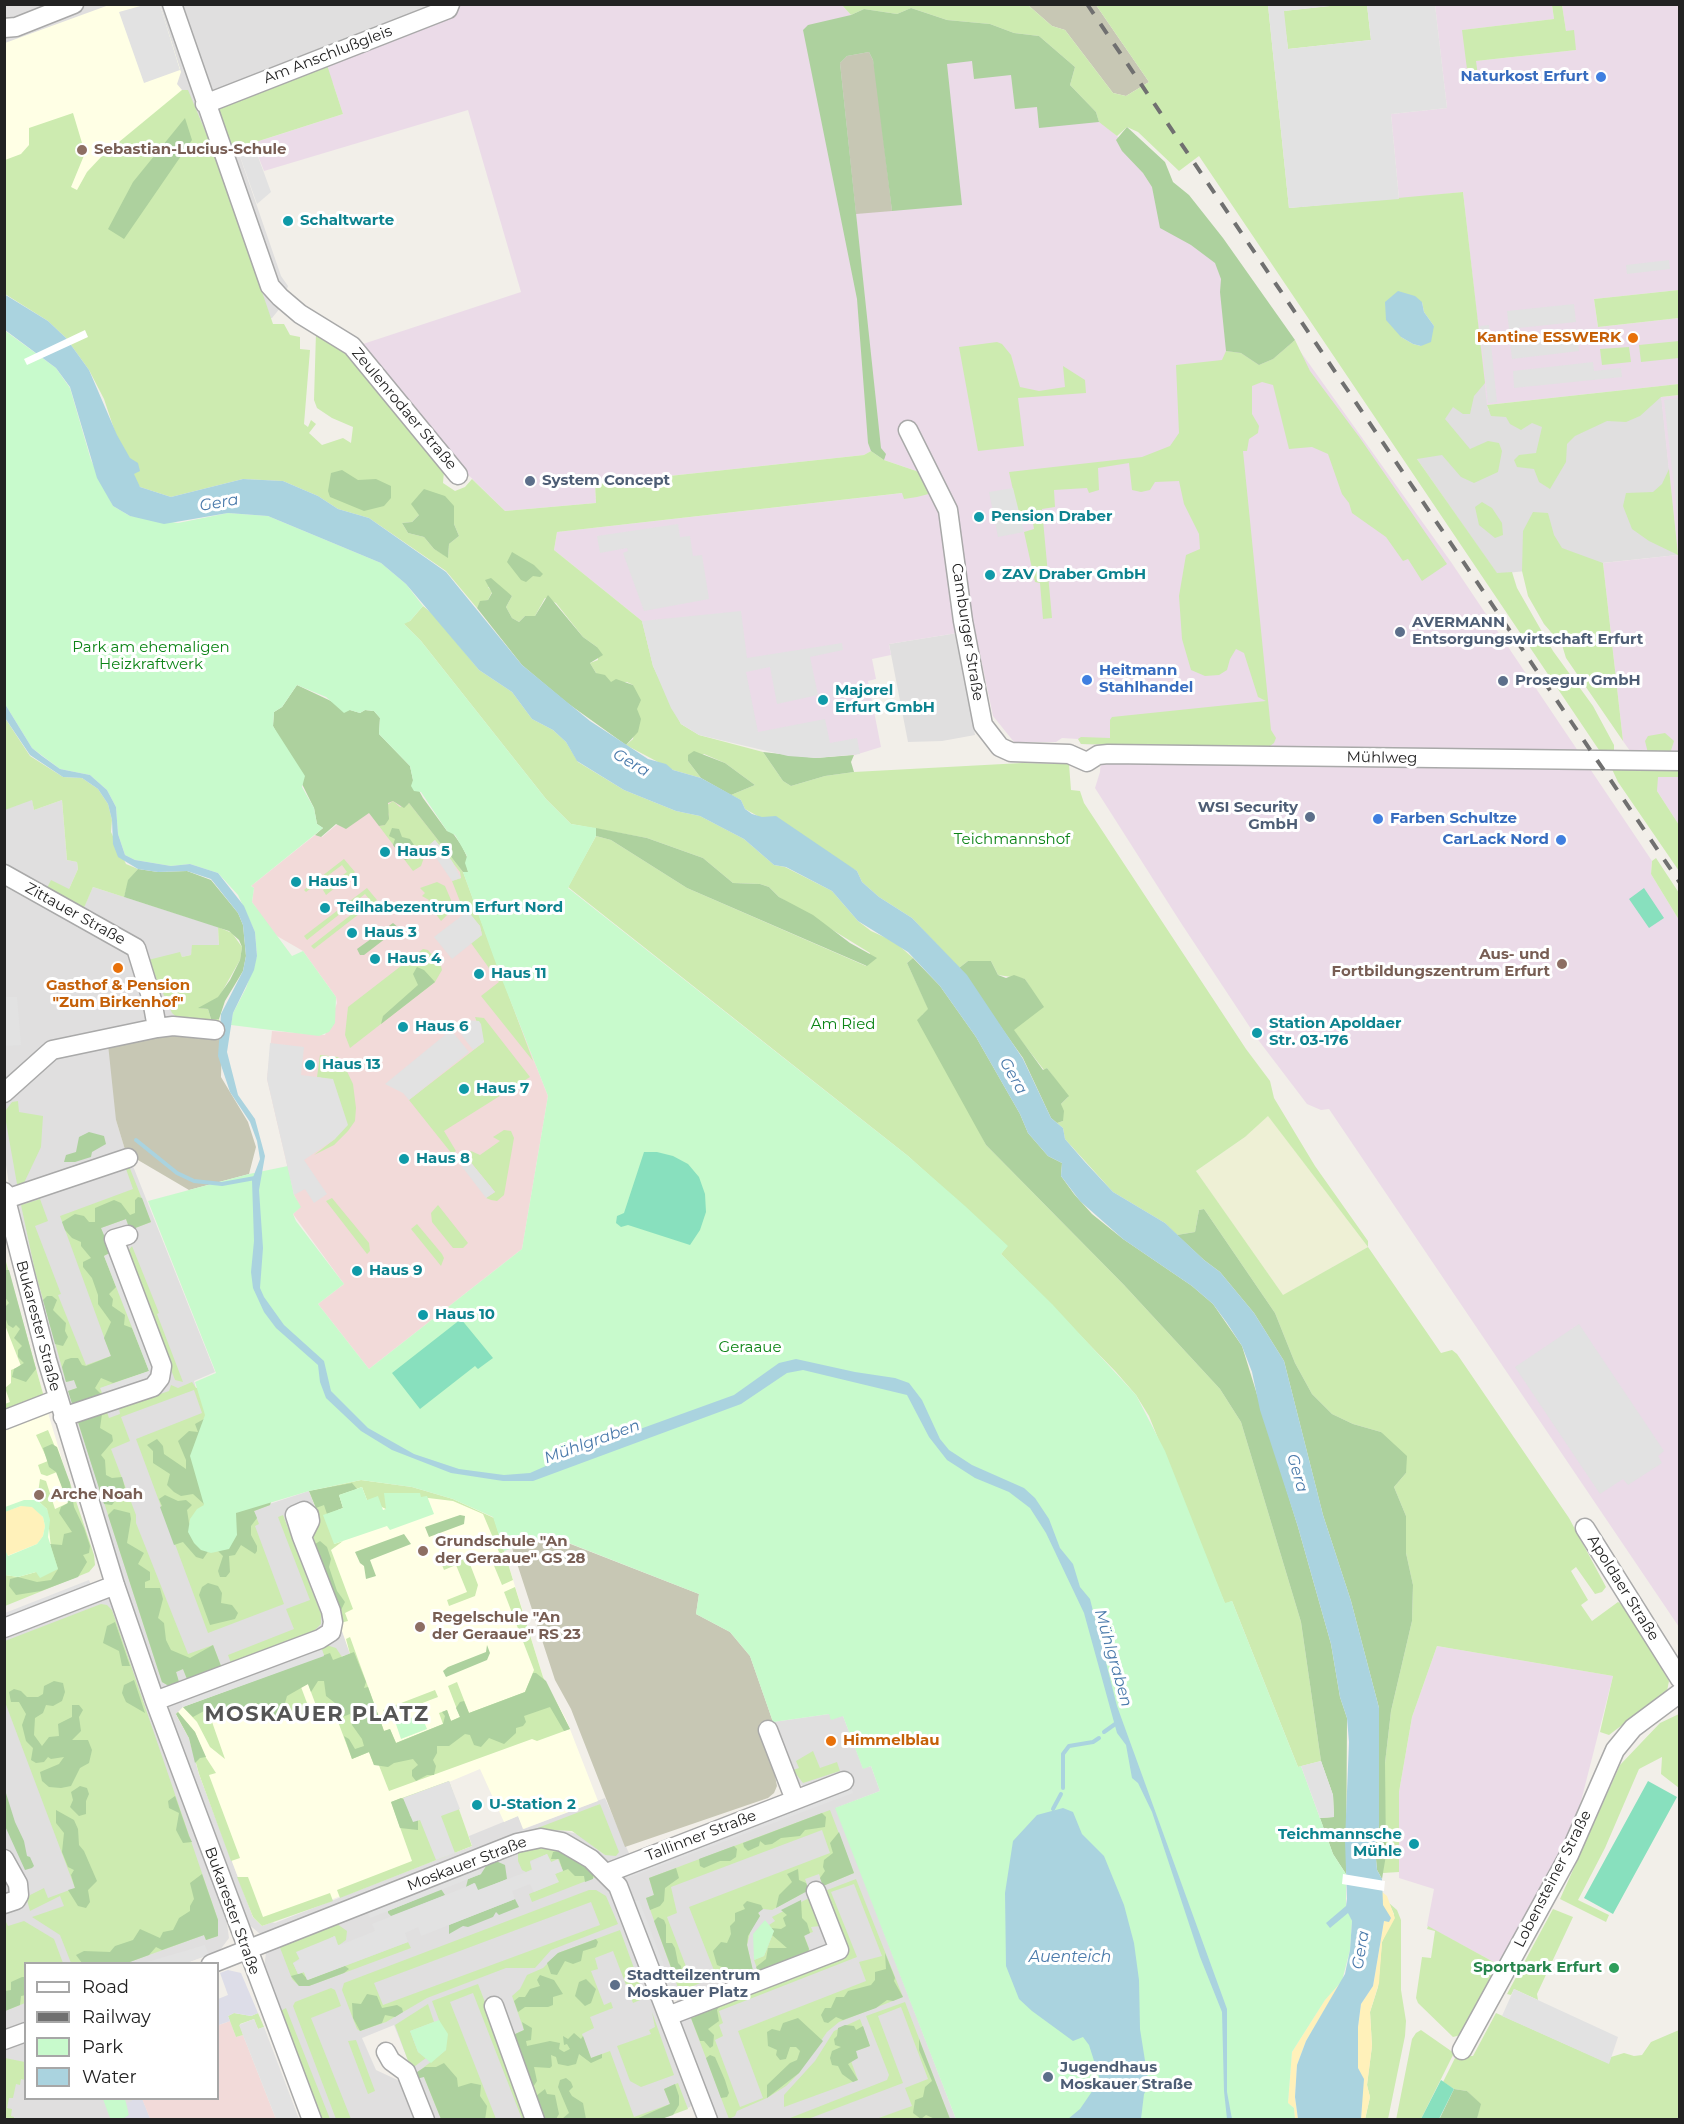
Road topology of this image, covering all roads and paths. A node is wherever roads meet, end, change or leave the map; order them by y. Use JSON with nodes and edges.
{"nodes":[{"id":1,"x":74,"y":4,"type":"edge"},
{"id":2,"x":172,"y":4,"type":"edge"},
{"id":3,"x":450,"y":4,"type":"edge"},
{"id":4,"x":4,"y":28,"type":"edge"},
{"id":5,"x":204,"y":104,"type":"junction"},
{"id":6,"x":908,"y":430,"type":"dead end"},
{"id":7,"x":459,"y":476,"type":"dead end"},
{"id":8,"x":1680,"y":761,"type":"edge"},
{"id":9,"x":1087,"y":762,"type":"joint"},
{"id":10,"x":4,"y":874,"type":"edge"},
{"id":11,"x":157,"y":1028,"type":"junction"},
{"id":12,"x":215,"y":1030,"type":"dead end"},
{"id":13,"x":4,"y":1094,"type":"edge"},
{"id":14,"x":128,"y":1158,"type":"dead end"},
{"id":15,"x":5,"y":1195,"type":"edge"},
{"id":16,"x":128,"y":1235,"type":"dead end"},
{"id":17,"x":9,"y":1239,"type":"edge"},
{"id":18,"x":61,"y":1408,"type":"junction"},
{"id":19,"x":4,"y":1420,"type":"edge"},
{"id":20,"x":1585,"y":1528,"type":"dead end"},
{"id":21,"x":302,"y":1536,"type":"dead end"},
{"id":22,"x":116,"y":1585,"type":"junction"},
{"id":23,"x":4,"y":1628,"type":"edge"},
{"id":24,"x":1680,"y":1679,"type":"edge"},
{"id":25,"x":1680,"y":1693,"type":"edge"},
{"id":26,"x":155,"y":1701,"type":"junction"},
{"id":27,"x":768,"y":1730,"type":"dead end"},
{"id":28,"x":844,"y":1781,"type":"dead end"},
{"id":29,"x":795,"y":1800,"type":"junction"},
{"id":30,"x":5,"y":1863,"type":"edge"},
{"id":31,"x":607,"y":1873,"type":"junction"},
{"id":32,"x":816,"y":1891,"type":"dead end"},
{"id":33,"x":4,"y":1904,"type":"edge"},
{"id":34,"x":247,"y":1950,"type":"junction"},
{"id":35,"x":216,"y":1962,"type":"edge"},
{"id":36,"x":494,"y":2006,"type":"dead end"},
{"id":37,"x":668,"y":2016,"type":"junction"},
{"id":38,"x":24,"y":2033,"type":"edge"},
{"id":39,"x":4,"y":2040,"type":"edge"},
{"id":40,"x":1462,"y":2050,"type":"dead end"},
{"id":41,"x":386,"y":2052,"type":"dead end"},
{"id":42,"x":701,"y":2117,"type":"edge"},
{"id":43,"x":312,"y":2120,"type":"edge"},
{"id":44,"x":425,"y":2120,"type":"edge"},
{"id":45,"x":535,"y":2120,"type":"edge"}],
"edges":[{"from":1,"to":4,"type":"street"},
{"from":2,"to":5,"type":"street","name":"Zeulenrodaer Straße"},
{"from":3,"to":5,"type":"street","name":"Am Anschlußgleis"},
{"from":5,"to":7,"type":"street","name":"Zeulenrodaer Straße"},
{"from":6,"to":9,"type":"street","name":"Camburger Straße"},
{"from":8,"to":9,"type":"street","name":"Mühlweg"},
{"from":10,"to":11,"type":"street","name":"Zittauer Straße"},
{"from":11,"to":12,"type":"street"},
{"from":11,"to":13,"type":"street"},
{"from":14,"to":15,"type":"street","name":"Bukarester Straße"},
{"from":15,"to":17,"type":"street","name":"Bukarester Straße"},
{"from":16,"to":18,"type":"street"},
{"from":17,"to":18,"type":"street","name":"Bukarester Straße"},
{"from":18,"to":19,"type":"street"},
{"from":18,"to":22,"type":"street","name":"Bukarester Straße"},
{"from":20,"to":24,"type":"street","name":"Apoldaer Straße"},
{"from":21,"to":26,"type":"street"},
{"from":22,"to":23,"type":"street"},
{"from":22,"to":26,"type":"street","name":"Bukarester Straße"},
{"from":25,"to":40,"type":"street","name":"Lobensteiner Straße"},
{"from":26,"to":34,"type":"street","name":"Bukarester Straße"},
{"from":27,"to":29,"type":"street"},
{"from":28,"to":29,"type":"street","name":"Tallinner Straße"},
{"from":29,"to":31,"type":"street","name":"Tallinner Straße"},
{"from":30,"to":33,"type":"street"},
{"from":31,"to":34,"type":"street","name":"Moskauer Straße"},
{"from":31,"to":37,"type":"street","name":"Moskauer Straße"},
{"from":32,"to":37,"type":"street"},
{"from":34,"to":35,"type":"street","name":"Moskauer Straße"},
{"from":34,"to":43,"type":"street","name":"Bukarester Straße"},
{"from":36,"to":45,"type":"street"},
{"from":37,"to":42,"type":"street","name":"Moskauer Straße"},
{"from":38,"to":39,"type":"street"},
{"from":41,"to":44,"type":"street"}]}
